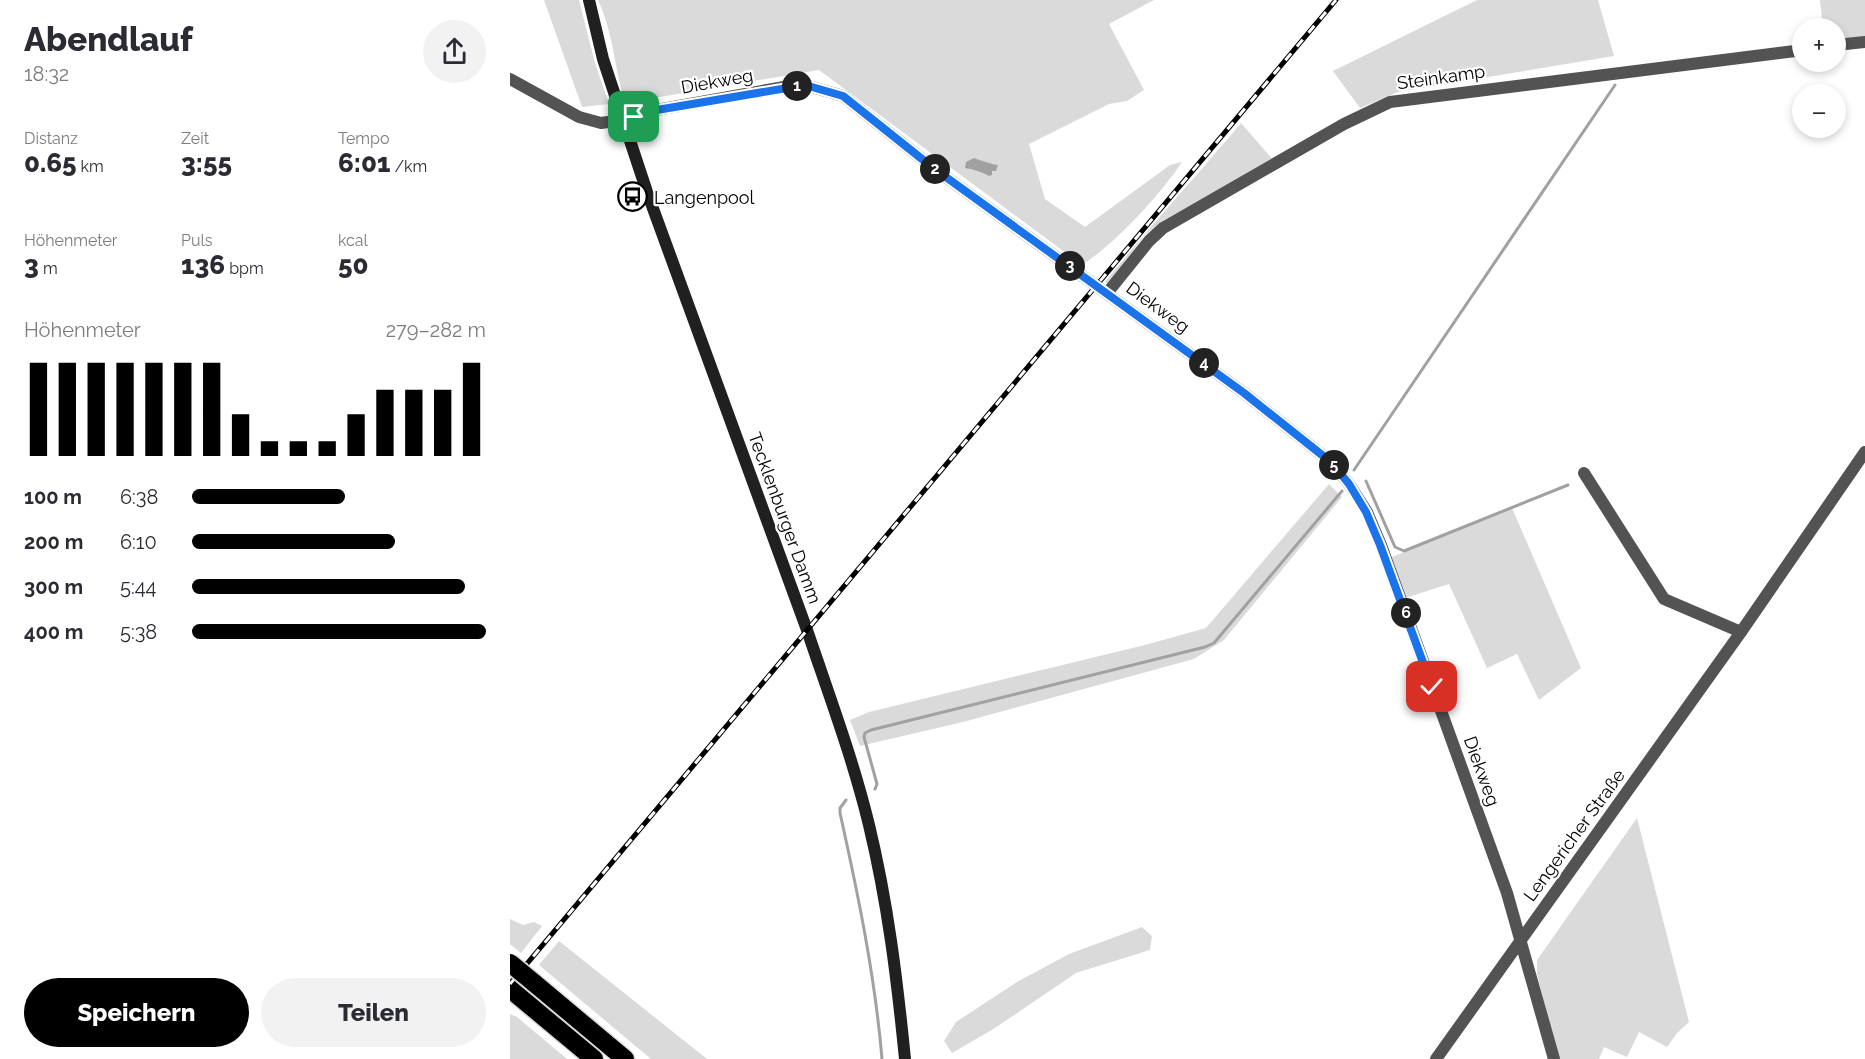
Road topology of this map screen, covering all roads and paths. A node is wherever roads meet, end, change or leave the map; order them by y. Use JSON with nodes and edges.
{"nodes":[{"id":1,"x":589,"y":0,"type":"edge"},
{"id":2,"x":1865,"y":42,"type":"edge"},
{"id":3,"x":1846,"y":44,"type":"edge"},
{"id":4,"x":1792,"y":51,"type":"edge"},
{"id":5,"x":510,"y":79,"type":"edge"},
{"id":6,"x":623,"y":120,"type":"junction"},
{"id":7,"x":1108,"y":292,"type":"junction"},
{"id":8,"x":1865,"y":452,"type":"edge"},
{"id":9,"x":1584,"y":473,"type":"dead end"},
{"id":10,"x":1741,"y":632,"type":"junction"},
{"id":11,"x":1520,"y":940,"type":"junction"},
{"id":12,"x":510,"y":963,"type":"edge"},
{"id":13,"x":517,"y":995,"type":"edge"},
{"id":14,"x":594,"y":1059,"type":"edge"},
{"id":15,"x":625,"y":1059,"type":"edge"},
{"id":16,"x":905,"y":1059,"type":"edge"},
{"id":17,"x":1436,"y":1059,"type":"edge"},
{"id":18,"x":1554,"y":1059,"type":"edge"}],
"edges":[{"from":1,"to":6,"type":"main road","name":"Tecklenburger Damm"},
{"from":2,"to":3,"type":"street"},
{"from":4,"to":7,"type":"street","name":"Steinkamp"},
{"from":5,"to":6,"type":"street"},
{"from":6,"to":7,"type":"street","name":"Diekweg"},
{"from":6,"to":16,"type":"main road","name":"Tecklenburger Damm"},
{"from":7,"to":11,"type":"street","name":"Diekweg"},
{"from":8,"to":10,"type":"street","name":"Lengericher Straße"},
{"from":9,"to":10,"type":"street"},
{"from":10,"to":11,"type":"street","name":"Lengericher Straße"},
{"from":11,"to":17,"type":"street","name":"Lengericher Straße"},
{"from":11,"to":18,"type":"street","name":"Diekweg"},
{"from":12,"to":15,"type":"highway","bridge":true},
{"from":13,"to":14,"type":"highway"}]}
